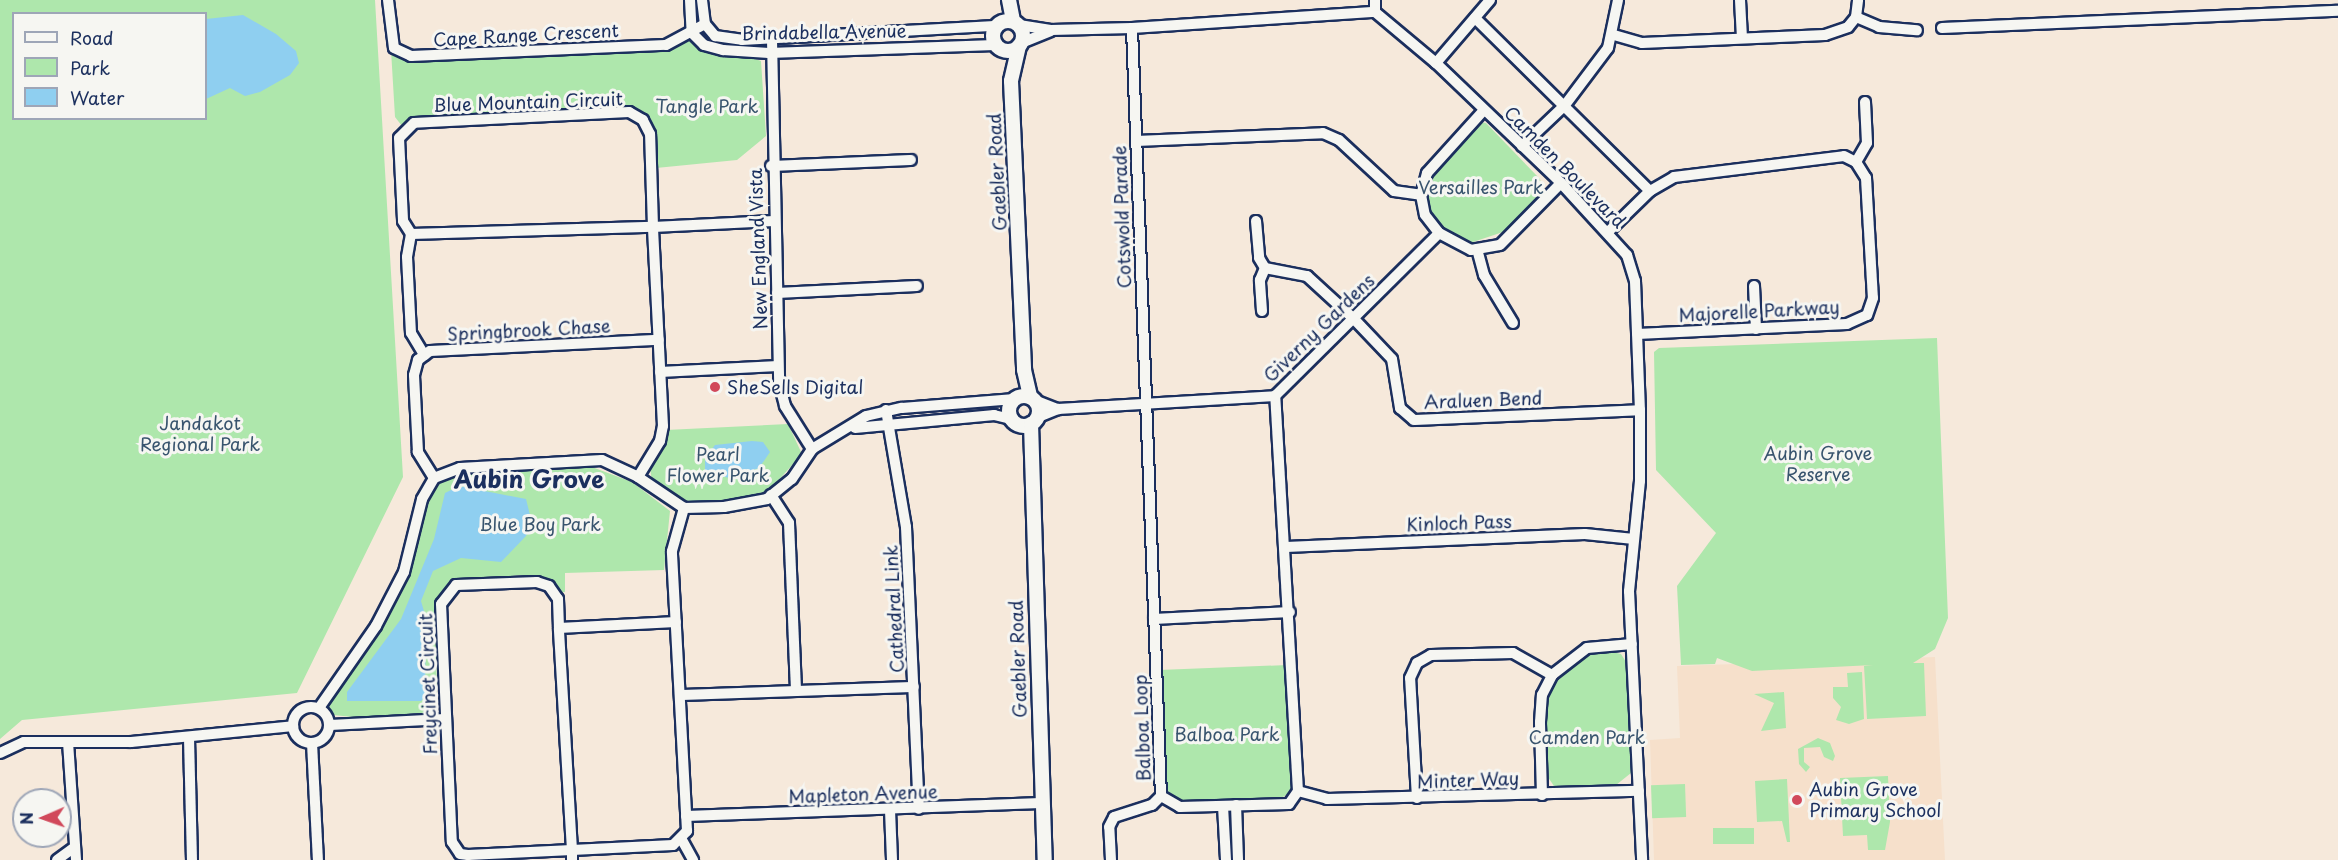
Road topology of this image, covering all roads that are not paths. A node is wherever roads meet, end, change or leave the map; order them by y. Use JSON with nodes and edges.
{"nodes":[{"id":1,"x":388,"y":0,"type":"edge"},
{"id":2,"x":690,"y":0,"type":"edge"},
{"id":3,"x":702,"y":0,"type":"edge"},
{"id":4,"x":1007,"y":0,"type":"edge"},
{"id":5,"x":1375,"y":0,"type":"edge"},
{"id":6,"x":1490,"y":0,"type":"edge"},
{"id":7,"x":1618,"y":0,"type":"edge"},
{"id":8,"x":1740,"y":0,"type":"edge"},
{"id":9,"x":1858,"y":0,"type":"edge"},
{"id":10,"x":2338,"y":11,"type":"edge"},
{"id":11,"x":1376,"y":12,"type":"junction"},
{"id":12,"x":1856,"y":17,"type":"junction"},
{"id":13,"x":1475,"y":18,"type":"junction"},
{"id":14,"x":1007,"y":23,"type":"junction"},
{"id":15,"x":705,"y":24,"type":"junction"},
{"id":16,"x":1132,"y":28,"type":"junction"},
{"id":17,"x":1942,"y":28,"type":"dead end"},
{"id":18,"x":1051,"y":30,"type":"junction"},
{"id":19,"x":1917,"y":30,"type":"dead end"},
{"id":20,"x":692,"y":33,"type":"junction"},
{"id":21,"x":1614,"y":35,"type":"junction"},
{"id":22,"x":1742,"y":38,"type":"junction"},
{"id":23,"x":772,"y":40,"type":"junction"},
{"id":24,"x":1020,"y":44,"type":"junction"},
{"id":25,"x":997,"y":46,"type":"junction"},
{"id":26,"x":769,"y":53,"type":"junction"},
{"id":27,"x":1436,"y":63,"type":"junction"},
{"id":28,"x":1011,"y":81,"type":"junction"},
{"id":29,"x":1865,"y":102,"type":"dead end"},
{"id":30,"x":1565,"y":105,"type":"junction"},
{"id":31,"x":1484,"y":110,"type":"junction"},
{"id":32,"x":1136,"y":141,"type":"junction"},
{"id":33,"x":1522,"y":146,"type":"junction"},
{"id":34,"x":912,"y":160,"type":"dead end"},
{"id":35,"x":1856,"y":162,"type":"junction"},
{"id":36,"x":771,"y":166,"type":"junction"},
{"id":37,"x":1561,"y":183,"type":"junction"},
{"id":38,"x":1650,"y":191,"type":"junction"},
{"id":39,"x":1421,"y":195,"type":"junction"},
{"id":40,"x":774,"y":221,"type":"junction"},
{"id":41,"x":1256,"y":221,"type":"dead end"},
{"id":42,"x":653,"y":227,"type":"junction"},
{"id":43,"x":1608,"y":231,"type":"junction"},
{"id":44,"x":411,"y":234,"type":"junction"},
{"id":45,"x":1439,"y":234,"type":"junction"},
{"id":46,"x":1477,"y":249,"type":"junction"},
{"id":47,"x":1265,"y":268,"type":"junction"},
{"id":48,"x":917,"y":286,"type":"dead end"},
{"id":49,"x":1754,"y":286,"type":"dead end"},
{"id":50,"x":777,"y":292,"type":"junction"},
{"id":51,"x":1262,"y":311,"type":"dead end"},
{"id":52,"x":1354,"y":319,"type":"junction"},
{"id":53,"x":1513,"y":323,"type":"dead end"},
{"id":54,"x":1756,"y":328,"type":"junction"},
{"id":55,"x":1637,"y":333,"type":"junction"},
{"id":56,"x":659,"y":340,"type":"junction"},
{"id":57,"x":424,"y":356,"type":"junction"},
{"id":58,"x":778,"y":366,"type":"junction"},
{"id":59,"x":660,"y":372,"type":"junction"},
{"id":60,"x":1275,"y":396,"type":"junction"},
{"id":61,"x":1024,"y":399,"type":"junction"},
{"id":62,"x":1146,"y":405,"type":"junction"},
{"id":63,"x":1058,"y":409,"type":"junction"},
{"id":64,"x":886,"y":410,"type":"junction"},
{"id":65,"x":1640,"y":410,"type":"junction"},
{"id":66,"x":1025,"y":421,"type":"junction"},
{"id":67,"x":888,"y":422,"type":"junction"},
{"id":68,"x":815,"y":447,"type":"junction"},
{"id":69,"x":638,"y":477,"type":"junction"},
{"id":70,"x":434,"y":478,"type":"junction"},
{"id":71,"x":771,"y":495,"type":"junction"},
{"id":72,"x":684,"y":508,"type":"junction"},
{"id":73,"x":1634,"y":539,"type":"junction"},
{"id":74,"x":1286,"y":547,"type":"junction"},
{"id":75,"x":1290,"y":612,"type":"junction"},
{"id":76,"x":1154,"y":619,"type":"junction"},
{"id":77,"x":676,"y":622,"type":"junction"},
{"id":78,"x":559,"y":628,"type":"junction"},
{"id":79,"x":1632,"y":644,"type":"junction"},
{"id":80,"x":1552,"y":675,"type":"junction"},
{"id":81,"x":914,"y":687,"type":"junction"},
{"id":82,"x":796,"y":691,"type":"junction"},
{"id":83,"x":680,"y":695,"type":"junction"},
{"id":84,"x":319,"y":708,"type":"junction"},
{"id":85,"x":445,"y":719,"type":"junction"},
{"id":86,"x":330,"y":725,"type":"junction"},
{"id":87,"x":293,"y":726,"type":"junction"},
{"id":88,"x":189,"y":738,"type":"junction"},
{"id":89,"x":68,"y":742,"type":"junction"},
{"id":90,"x":312,"y":744,"type":"junction"},
{"id":91,"x":0,"y":753,"type":"edge"},
{"id":92,"x":1299,"y":791,"type":"junction"},
{"id":93,"x":1639,"y":791,"type":"junction"},
{"id":94,"x":1542,"y":795,"type":"junction"},
{"id":95,"x":1161,"y":796,"type":"junction"},
{"id":96,"x":1417,"y":798,"type":"junction"},
{"id":97,"x":1041,"y":803,"type":"junction"},
{"id":98,"x":1223,"y":806,"type":"junction"},
{"id":99,"x":1236,"y":806,"type":"junction"},
{"id":100,"x":919,"y":809,"type":"junction"},
{"id":101,"x":890,"y":810,"type":"junction"},
{"id":102,"x":686,"y":816,"type":"junction"},
{"id":103,"x":682,"y":840,"type":"junction"},
{"id":104,"x":75,"y":847,"type":"junction"},
{"id":105,"x":572,"y":855,"type":"edge"},
{"id":106,"x":458,"y":857,"type":"edge"},
{"id":107,"x":57,"y":860,"type":"edge"},
{"id":108,"x":76,"y":860,"type":"edge"},
{"id":109,"x":192,"y":860,"type":"edge"},
{"id":110,"x":318,"y":860,"type":"edge"},
{"id":111,"x":693,"y":860,"type":"edge"},
{"id":112,"x":892,"y":860,"type":"edge"},
{"id":113,"x":1045,"y":860,"type":"edge"},
{"id":114,"x":1111,"y":860,"type":"edge"},
{"id":115,"x":1226,"y":860,"type":"edge"},
{"id":116,"x":1238,"y":860,"type":"edge"},
{"id":117,"x":1642,"y":860,"type":"edge"}],
"edges":[{"from":1,"to":20,"type":"street","name":"Cape Range Crescent"},
{"from":2,"to":20,"type":"street"},
{"from":3,"to":15,"type":"street"},
{"from":4,"to":14,"type":"street"},
{"from":5,"to":11,"type":"street"},
{"from":6,"to":13,"type":"street"},
{"from":7,"to":21,"type":"street"},
{"from":8,"to":22,"type":"street"},
{"from":9,"to":12,"type":"street"},
{"from":10,"to":17,"type":"street"},
{"from":11,"to":16,"type":"street"},
{"from":11,"to":27,"type":"street","name":"Camden Boulevard"},
{"from":12,"to":19,"type":"street"},
{"from":12,"to":22,"type":"street"},
{"from":13,"to":27,"type":"street"},
{"from":13,"to":30,"type":"street"},
{"from":14,"to":18,"type":"street"},
{"from":14,"to":23,"type":"street","name":"Brindabella Avenue"},
{"from":14,"to":24,"type":"street"},
{"from":14,"to":25,"type":"street","name":"Gaebler Road"},
{"from":15,"to":20,"type":"street","name":"Cape Range Crescent"},
{"from":15,"to":23,"type":"street","name":"Brindabella Avenue"},
{"from":16,"to":18,"type":"street"},
{"from":16,"to":32,"type":"street","name":"Cotswold Parade"},
{"from":18,"to":24,"type":"street"},
{"from":20,"to":26,"type":"street","name":"Brindabella Avenue"},
{"from":21,"to":22,"type":"street"},
{"from":21,"to":30,"type":"street"},
{"from":23,"to":26,"type":"street","name":"New England Vista"},
{"from":24,"to":25,"type":"street"},
{"from":24,"to":28,"type":"street","name":"Gaebler Road"},
{"from":25,"to":26,"type":"street","name":"Brindabella Avenue"},
{"from":25,"to":28,"type":"street","name":"Gaebler Road"},
{"from":26,"to":36,"type":"street","name":"New England Vista"},
{"from":27,"to":31,"type":"street","name":"Camden Boulevard"},
{"from":28,"to":61,"type":"street","name":"Gaebler Road"},
{"from":29,"to":35,"type":"street"},
{"from":30,"to":33,"type":"street"},
{"from":30,"to":38,"type":"street"},
{"from":31,"to":33,"type":"street","name":"Camden Boulevard"},
{"from":31,"to":39,"type":"street"},
{"from":32,"to":39,"type":"street"},
{"from":32,"to":62,"type":"street","name":"Cotswold Parade"},
{"from":33,"to":37,"type":"street","name":"Camden Boulevard"},
{"from":34,"to":36,"type":"street"},
{"from":35,"to":38,"type":"street"},
{"from":35,"to":54,"type":"street","name":"Majorelle Parkway"},
{"from":36,"to":40,"type":"street","name":"New England Vista"},
{"from":37,"to":43,"type":"street","name":"Camden Boulevard"},
{"from":37,"to":46,"type":"street"},
{"from":38,"to":43,"type":"street"},
{"from":39,"to":45,"type":"street"},
{"from":40,"to":42,"type":"street"},
{"from":40,"to":50,"type":"street","name":"New England Vista"},
{"from":41,"to":47,"type":"street"},
{"from":42,"to":44,"type":"street"},
{"from":42,"to":44,"type":"street","name":"Blue Mountain Circuit"},
{"from":42,"to":56,"type":"street","name":"Blue Mountain Circuit"},
{"from":43,"to":55,"type":"street","name":"Camden Boulevard"},
{"from":44,"to":57,"type":"street"},
{"from":45,"to":46,"type":"street"},
{"from":45,"to":52,"type":"street","name":"Giverny Gardens"},
{"from":46,"to":53,"type":"street"},
{"from":47,"to":51,"type":"street"},
{"from":47,"to":52,"type":"street","name":"Araluen Bend"},
{"from":48,"to":50,"type":"street"},
{"from":49,"to":54,"type":"street"},
{"from":50,"to":58,"type":"street","name":"New England Vista"},
{"from":52,"to":60,"type":"street","name":"Giverny Gardens"},
{"from":52,"to":65,"type":"street","name":"Araluen Bend"},
{"from":54,"to":55,"type":"street","name":"Majorelle Parkway"},
{"from":55,"to":65,"type":"street","name":"Camden Boulevard"},
{"from":56,"to":57,"type":"street","name":"Springbrook Chase"},
{"from":56,"to":59,"type":"street","name":"Blue Mountain Circuit"},
{"from":57,"to":70,"type":"street","name":"Springbrook Chase"},
{"from":58,"to":59,"type":"street"},
{"from":58,"to":68,"type":"street","name":"New England Vista"},
{"from":59,"to":69,"type":"street","name":"Blue Mountain Circuit"},
{"from":60,"to":62,"type":"street","name":"Giverny Gardens"},
{"from":60,"to":74,"type":"street"},
{"from":61,"to":63,"type":"street","name":"Giverny Gardens"},
{"from":61,"to":64,"type":"street"},
{"from":61,"to":66,"type":"street","name":"Gaebler Road"},
{"from":61,"to":66,"type":"street","name":"Gaebler Road"},
{"from":62,"to":63,"type":"street","name":"Giverny Gardens"},
{"from":62,"to":76,"type":"street","name":"Balboa Loop"},
{"from":63,"to":66,"type":"street","name":"Giverny Gardens"},
{"from":64,"to":67,"type":"street","name":"Cathedral Link"},
{"from":64,"to":68,"type":"street"},
{"from":65,"to":73,"type":"street","name":"Camden Boulevard"},
{"from":66,"to":67,"type":"street"},
{"from":66,"to":97,"type":"street","name":"Gaebler Road"},
{"from":67,"to":68,"type":"street"},
{"from":67,"to":81,"type":"street","name":"Cathedral Link"},
{"from":68,"to":71,"type":"street"},
{"from":69,"to":70,"type":"street"},
{"from":69,"to":72,"type":"street"},
{"from":70,"to":84,"type":"street"},
{"from":71,"to":72,"type":"street"},
{"from":71,"to":82,"type":"street"},
{"from":72,"to":77,"type":"street"},
{"from":73,"to":74,"type":"street","name":"Kinloch Pass"},
{"from":73,"to":79,"type":"street","name":"Camden Boulevard"},
{"from":74,"to":75,"type":"street"},
{"from":75,"to":76,"type":"street"},
{"from":75,"to":92,"type":"street"},
{"from":76,"to":95,"type":"street","name":"Balboa Loop"},
{"from":77,"to":78,"type":"street"},
{"from":77,"to":83,"type":"street"},
{"from":78,"to":85,"type":"street","name":"Freycinet Circuit"},
{"from":78,"to":105,"type":"street","name":"Freycinet Circuit"},
{"from":79,"to":80,"type":"street"},
{"from":79,"to":93,"type":"street","name":"Camden Boulevard"},
{"from":80,"to":94,"type":"street"},
{"from":80,"to":96,"type":"street"},
{"from":81,"to":82,"type":"street"},
{"from":81,"to":100,"type":"street","name":"Cathedral Link"},
{"from":82,"to":83,"type":"street"},
{"from":83,"to":102,"type":"street"},
{"from":84,"to":86,"type":"street"},
{"from":84,"to":87,"type":"street"},
{"from":85,"to":86,"type":"street"},
{"from":85,"to":106,"type":"street","name":"Freycinet Circuit"},
{"from":86,"to":90,"type":"street"},
{"from":87,"to":88,"type":"street"},
{"from":87,"to":90,"type":"street"},
{"from":88,"to":89,"type":"street"},
{"from":88,"to":109,"type":"street"},
{"from":89,"to":91,"type":"street"},
{"from":89,"to":104,"type":"street"},
{"from":90,"to":110,"type":"street"},
{"from":92,"to":96,"type":"street","name":"Minter Way"},
{"from":92,"to":99,"type":"street","name":"Balboa Loop"},
{"from":93,"to":94,"type":"street","name":"Minter Way"},
{"from":93,"to":117,"type":"street","name":"Camden Boulevard"},
{"from":94,"to":96,"type":"street","name":"Minter Way"},
{"from":95,"to":98,"type":"street","name":"Balboa Loop"},
{"from":95,"to":114,"type":"street"},
{"from":97,"to":100,"type":"street","name":"Mapleton Avenue"},
{"from":97,"to":113,"type":"street","name":"Gaebler Road"},
{"from":98,"to":99,"type":"street","name":"Balboa Loop"},
{"from":98,"to":115,"type":"street"},
{"from":99,"to":116,"type":"street"},
{"from":100,"to":101,"type":"street","name":"Mapleton Avenue"},
{"from":101,"to":102,"type":"street","name":"Mapleton Avenue"},
{"from":101,"to":112,"type":"street"},
{"from":102,"to":103,"type":"street"},
{"from":103,"to":105,"type":"street","name":"Freycinet Circuit"},
{"from":103,"to":111,"type":"street"},
{"from":104,"to":107,"type":"street"},
{"from":104,"to":108,"type":"street"},
{"from":105,"to":106,"type":"street","name":"Freycinet Circuit"}]}
